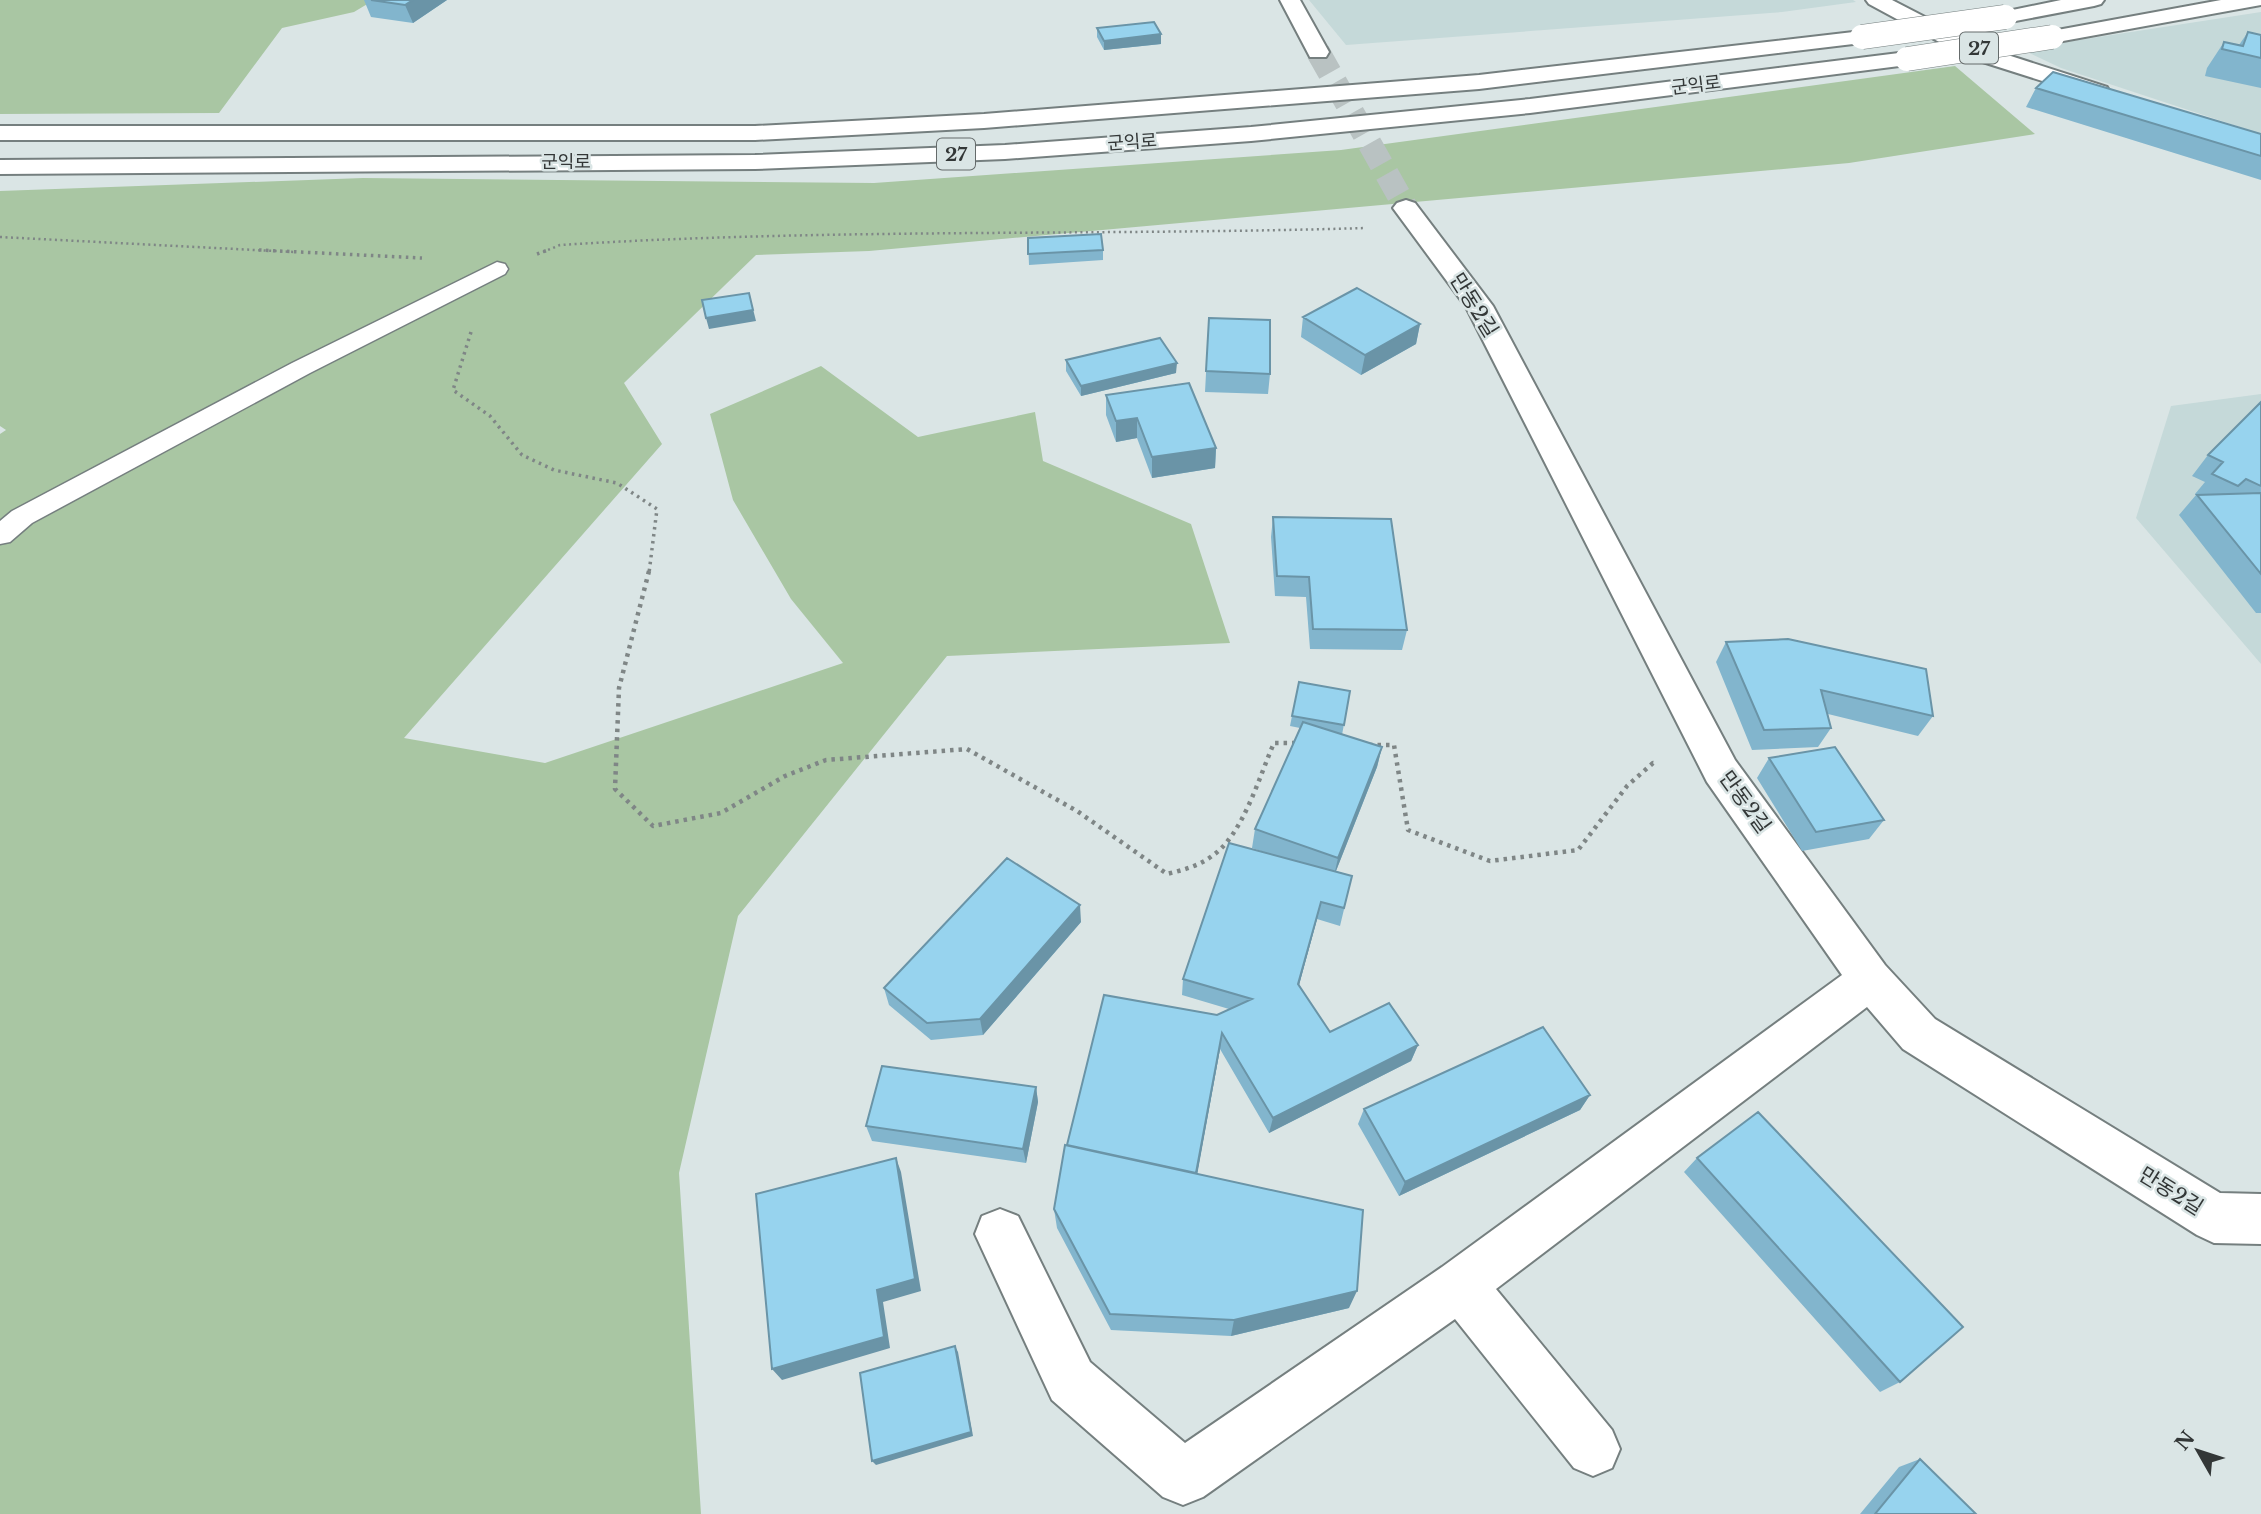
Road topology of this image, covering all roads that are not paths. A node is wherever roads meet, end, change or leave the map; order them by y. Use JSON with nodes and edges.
{"nodes":[{"id":1,"x":1290,"y":0,"type":"edge"},
{"id":2,"x":1876,"y":0,"type":"edge"},
{"id":3,"x":2094,"y":0,"type":"edge"},
{"id":4,"x":2255,"y":0,"type":"edge"},
{"id":5,"x":1318,"y":52,"type":"tunnel mouth"},
{"id":6,"x":2116,"y":97,"type":"edge"},
{"id":7,"x":0,"y":133,"type":"edge"},
{"id":8,"x":0,"y":166,"type":"edge"},
{"id":9,"x":1413,"y":217,"type":"tunnel mouth"},
{"id":10,"x":497,"y":269,"type":"road end"},
{"id":11,"x":0,"y":535,"type":"edge"},
{"id":12,"x":1870,"y":979,"type":"junction"},
{"id":13,"x":2261,"y":1219,"type":"edge"},
{"id":14,"x":1000,"y":1234,"type":"dead end"},
{"id":15,"x":1460,"y":1285,"type":"junction"},
{"id":16,"x":1593,"y":1449,"type":"dead end"}],
"edges":[{"from":1,"to":5,"type":"main road"},
{"from":2,"to":6,"type":"main road"},
{"from":3,"to":7,"type":"main road","name":"군익로","number":"27","bridge":true},
{"from":4,"to":8,"type":"main road","name":"군익로","number":"27","bridge":true},
{"from":9,"to":12,"type":"main road","name":"만동2길"},
{"from":10,"to":11,"type":"lane"},
{"from":12,"to":13,"type":"main road","name":"만동2길"},
{"from":12,"to":15,"type":"main road"},
{"from":14,"to":15,"type":"main road"},
{"from":15,"to":16,"type":"main road"}]}
